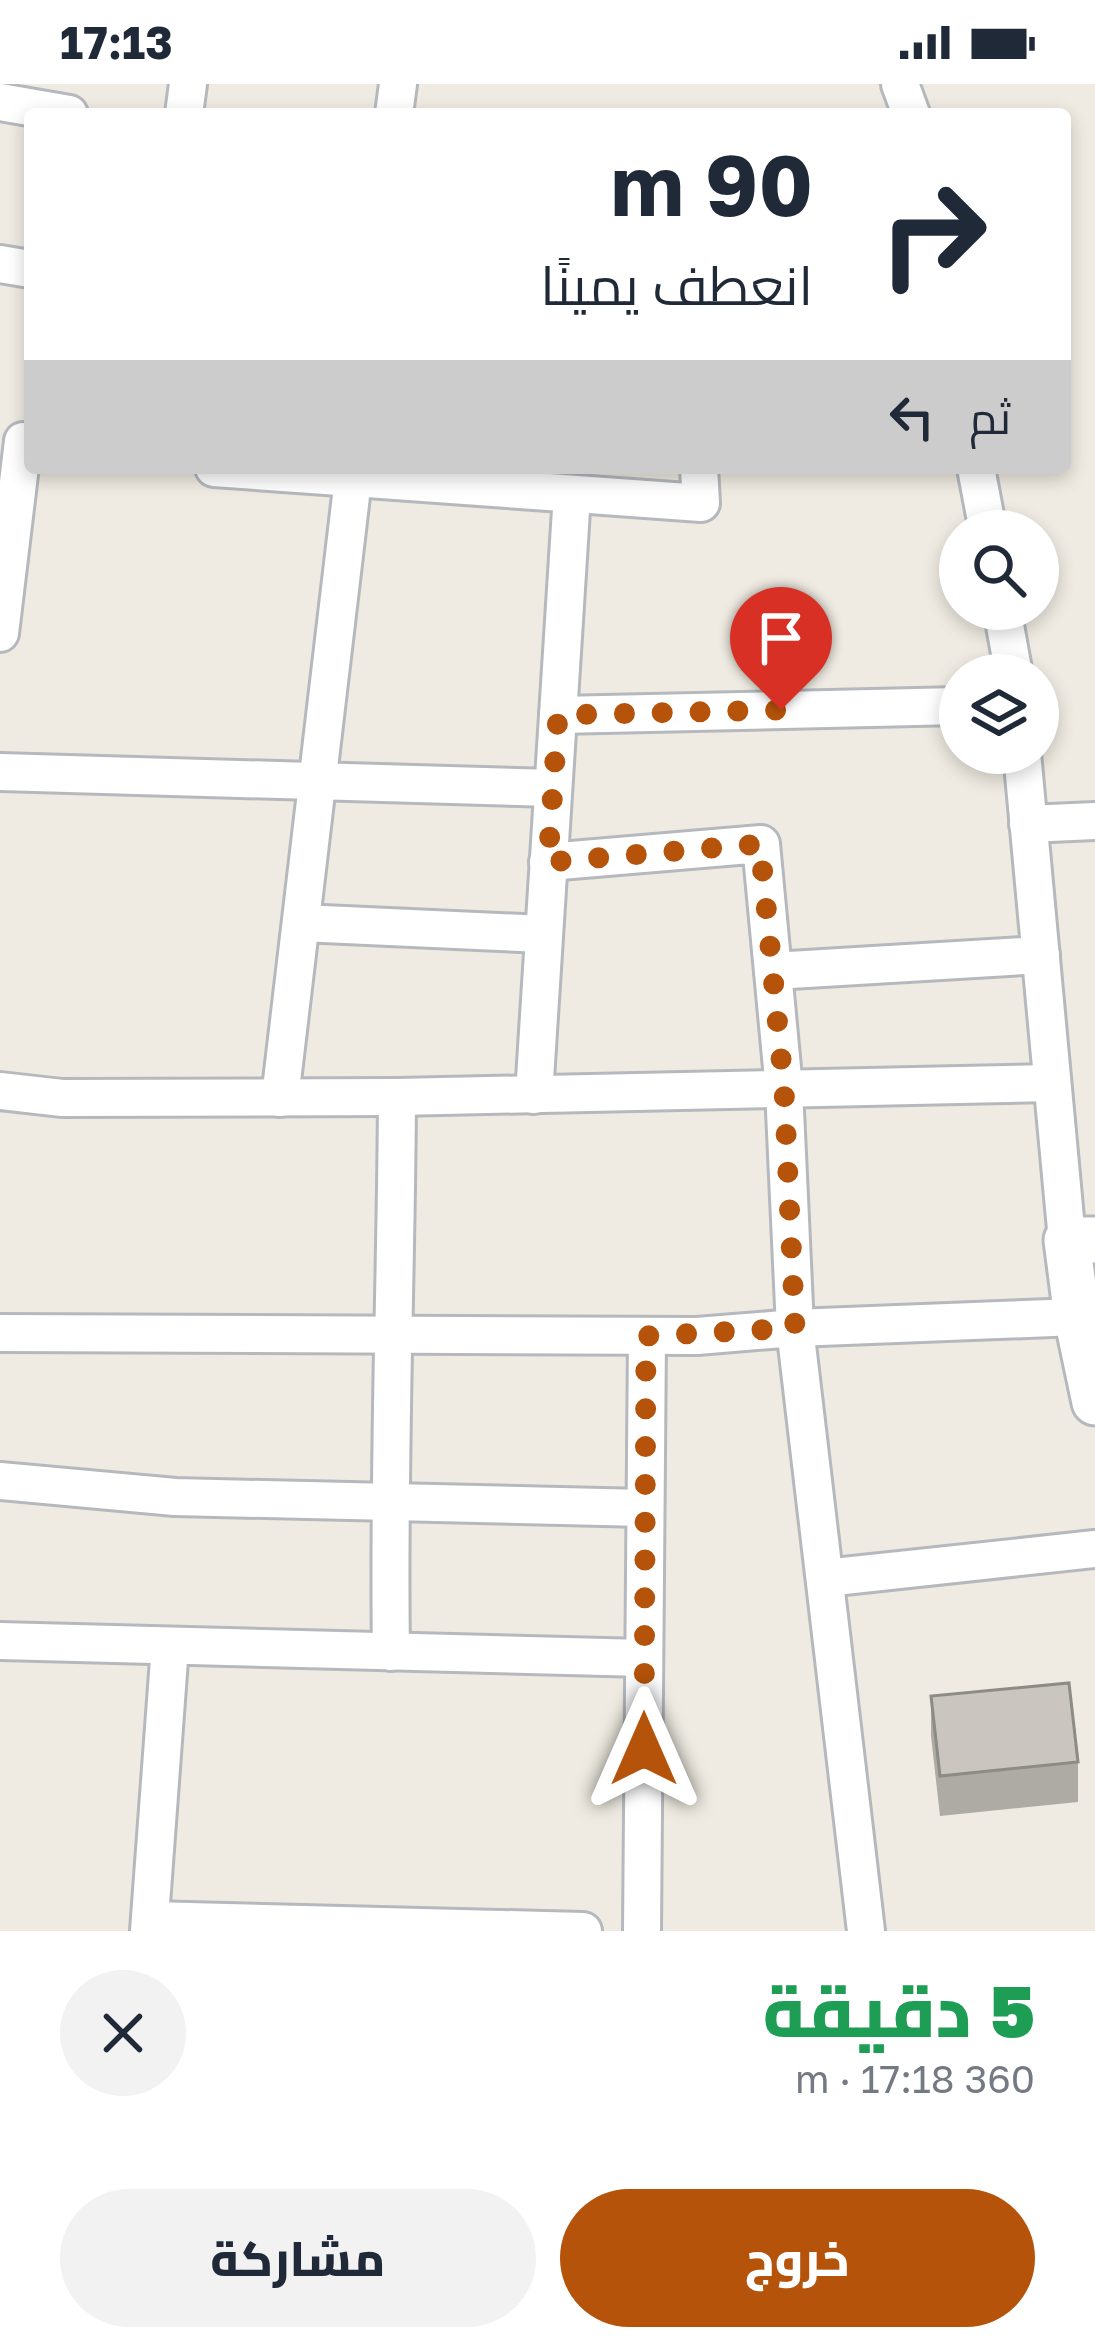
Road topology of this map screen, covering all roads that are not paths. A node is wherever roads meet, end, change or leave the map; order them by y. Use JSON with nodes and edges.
{"nodes":[{"id":1,"x":0,"y":102,"type":"edge"},
{"id":2,"x":34,"y":108,"type":"edge"},
{"id":3,"x":18,"y":440,"type":"edge"},
{"id":4,"x":698,"y":474,"type":"edge"},
{"id":5,"x":977,"y":474,"type":"edge"},
{"id":6,"x":346,"y":475,"type":"edge"},
{"id":7,"x":572,"y":494,"type":"junction"},
{"id":8,"x":984,"y":510,"type":"edge"},
{"id":9,"x":0,"y":630,"type":"edge"},
{"id":10,"x":939,"y":706,"type":"edge"},
{"id":11,"x":558,"y":715,"type":"junction"},
{"id":12,"x":0,"y":772,"type":"edge"},
{"id":13,"x":1024,"y":774,"type":"edge"},
{"id":14,"x":317,"y":781,"type":"junction"},
{"id":15,"x":553,"y":788,"type":"junction"},
{"id":16,"x":1095,"y":821,"type":"edge"},
{"id":17,"x":1028,"y":824,"type":"junction"},
{"id":18,"x":548,"y":862,"type":"junction"},
{"id":19,"x":301,"y":923,"type":"junction"},
{"id":20,"x":544,"y":934,"type":"junction"},
{"id":21,"x":1041,"y":956,"type":"junction"},
{"id":22,"x":773,"y":971,"type":"junction"},
{"id":23,"x":1052,"y":1083,"type":"junction"},
{"id":24,"x":784,"y":1089,"type":"junction"},
{"id":25,"x":0,"y":1091,"type":"edge"},
{"id":26,"x":534,"y":1095,"type":"junction"},
{"id":27,"x":397,"y":1097,"type":"junction"},
{"id":28,"x":280,"y":1098,"type":"junction"},
{"id":29,"x":1081,"y":1240,"type":"edge"},
{"id":30,"x":1077,"y":1317,"type":"junction"},
{"id":31,"x":795,"y":1328,"type":"junction"},
{"id":32,"x":0,"y":1333,"type":"edge"},
{"id":33,"x":396,"y":1335,"type":"junction"},
{"id":34,"x":646,"y":1336,"type":"junction"},
{"id":35,"x":1095,"y":1402,"type":"edge"},
{"id":36,"x":0,"y":1481,"type":"edge"},
{"id":37,"x":388,"y":1502,"type":"junction"},
{"id":38,"x":645,"y":1508,"type":"junction"},
{"id":39,"x":1095,"y":1549,"type":"edge"},
{"id":40,"x":825,"y":1578,"type":"junction"},
{"id":41,"x":0,"y":1641,"type":"edge"},
{"id":42,"x":170,"y":1646,"type":"junction"},
{"id":43,"x":391,"y":1652,"type":"junction"},
{"id":44,"x":644,"y":1658,"type":"junction"},
{"id":45,"x":149,"y":1926,"type":"edge"},
{"id":46,"x":319,"y":1928,"type":"edge"},
{"id":47,"x":514,"y":1930,"type":"edge"},
{"id":48,"x":583,"y":1931,"type":"edge"},
{"id":49,"x":642,"y":1931,"type":"edge"},
{"id":50,"x":866,"y":1931,"type":"edge"}],
"edges":[{"from":1,"to":2,"type":"street"},
{"from":3,"to":9,"type":"street"},
{"from":4,"to":7,"type":"street"},
{"from":5,"to":8,"type":"street"},
{"from":6,"to":7,"type":"street"},
{"from":6,"to":14,"type":"street"},
{"from":7,"to":11,"type":"street"},
{"from":10,"to":11,"type":"street"},
{"from":11,"to":15,"type":"street"},
{"from":12,"to":14,"type":"street"},
{"from":13,"to":17,"type":"street"},
{"from":14,"to":15,"type":"street"},
{"from":14,"to":19,"type":"street"},
{"from":15,"to":18,"type":"street"},
{"from":16,"to":17,"type":"street"},
{"from":17,"to":21,"type":"street"},
{"from":18,"to":20,"type":"street"},
{"from":18,"to":22,"type":"street"},
{"from":19,"to":20,"type":"street"},
{"from":19,"to":28,"type":"street"},
{"from":20,"to":26,"type":"street"},
{"from":21,"to":22,"type":"street"},
{"from":21,"to":23,"type":"street"},
{"from":22,"to":24,"type":"street"},
{"from":23,"to":24,"type":"street"},
{"from":23,"to":29,"type":"street"},
{"from":24,"to":26,"type":"street"},
{"from":24,"to":31,"type":"street"},
{"from":25,"to":28,"type":"street"},
{"from":26,"to":27,"type":"street"},
{"from":27,"to":28,"type":"street"},
{"from":27,"to":33,"type":"street"},
{"from":29,"to":30,"type":"street"},
{"from":30,"to":31,"type":"street"},
{"from":30,"to":35,"type":"street"},
{"from":31,"to":34,"type":"street"},
{"from":31,"to":40,"type":"street"},
{"from":32,"to":33,"type":"street"},
{"from":33,"to":34,"type":"street"},
{"from":33,"to":37,"type":"street"},
{"from":34,"to":38,"type":"street"},
{"from":36,"to":37,"type":"street"},
{"from":37,"to":38,"type":"street"},
{"from":37,"to":43,"type":"street"},
{"from":38,"to":44,"type":"street"},
{"from":39,"to":40,"type":"street"},
{"from":40,"to":50,"type":"street"},
{"from":41,"to":42,"type":"street"},
{"from":42,"to":43,"type":"street"},
{"from":42,"to":45,"type":"street"},
{"from":43,"to":44,"type":"street"},
{"from":44,"to":49,"type":"street"},
{"from":45,"to":46,"type":"street"},
{"from":46,"to":47,"type":"street"},
{"from":47,"to":48,"type":"street"}]}
